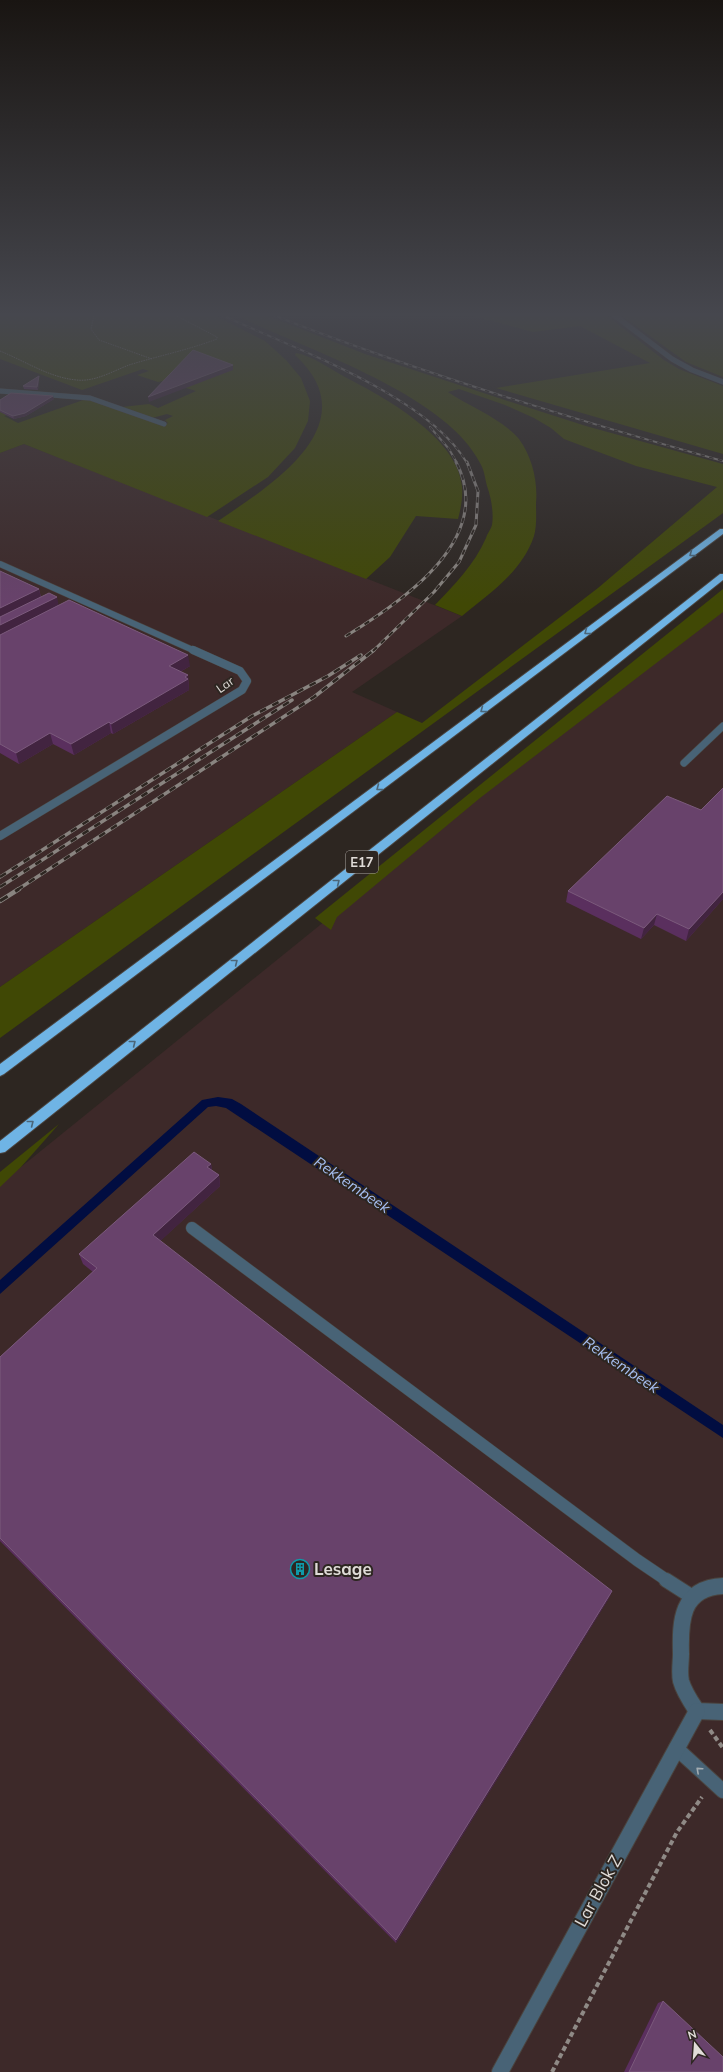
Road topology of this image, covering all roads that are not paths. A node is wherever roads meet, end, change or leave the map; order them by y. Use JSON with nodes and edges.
{"nodes":[{"id":1,"x":129,"y":412,"type":"edge"},
{"id":2,"x":167,"y":417,"type":"dead end"},
{"id":3,"x":156,"y":421,"type":"junction"},
{"id":4,"x":164,"y":424,"type":"dead end"},
{"id":5,"x":723,"y":531,"type":"edge"},
{"id":6,"x":0,"y":564,"type":"edge"},
{"id":7,"x":723,"y":576,"type":"edge"},
{"id":8,"x":63,"y":593,"type":"junction"},
{"id":9,"x":56,"y":596,"type":"edge"},
{"id":10,"x":723,"y":726,"type":"edge"},
{"id":11,"x":684,"y":763,"type":"dead end"},
{"id":12,"x":0,"y":836,"type":"edge"},
{"id":13,"x":0,"y":1071,"type":"edge"},
{"id":14,"x":0,"y":1148,"type":"edge"},
{"id":15,"x":192,"y":1228,"type":"dead end"},
{"id":16,"x":723,"y":1586,"type":"edge"},
{"id":17,"x":692,"y":1596,"type":"junction"},
{"id":18,"x":697,"y":1711,"type":"junction"},
{"id":19,"x":723,"y":1712,"type":"edge"},
{"id":20,"x":676,"y":1748,"type":"junction"},
{"id":21,"x":718,"y":1786,"type":"edge"},
{"id":22,"x":500,"y":2072,"type":"edge"}],
"edges":[{"from":1,"to":3,"type":"street"},
{"from":2,"to":3,"type":"street"},
{"from":3,"to":4,"type":"street"},
{"from":5,"to":13,"type":"highway","one_way":true},
{"from":6,"to":8,"type":"street","name":"Lar"},
{"from":14,"to":7,"type":"highway","number":"E17","one_way":true},
{"from":8,"to":9,"type":"lane"},
{"from":8,"to":12,"type":"street","name":"Lar"},
{"from":10,"to":11,"type":"lane"},
{"from":15,"to":17,"type":"lane"},
{"from":16,"to":17,"type":"street"},
{"from":17,"to":18,"type":"street"},
{"from":18,"to":19,"type":"street"},
{"from":18,"to":20,"type":"street","name":"Lar Blok Z"},
{"from":21,"to":20,"type":"lane","one_way":true},
{"from":20,"to":22,"type":"street","name":"Lar Blok Z"}]}
